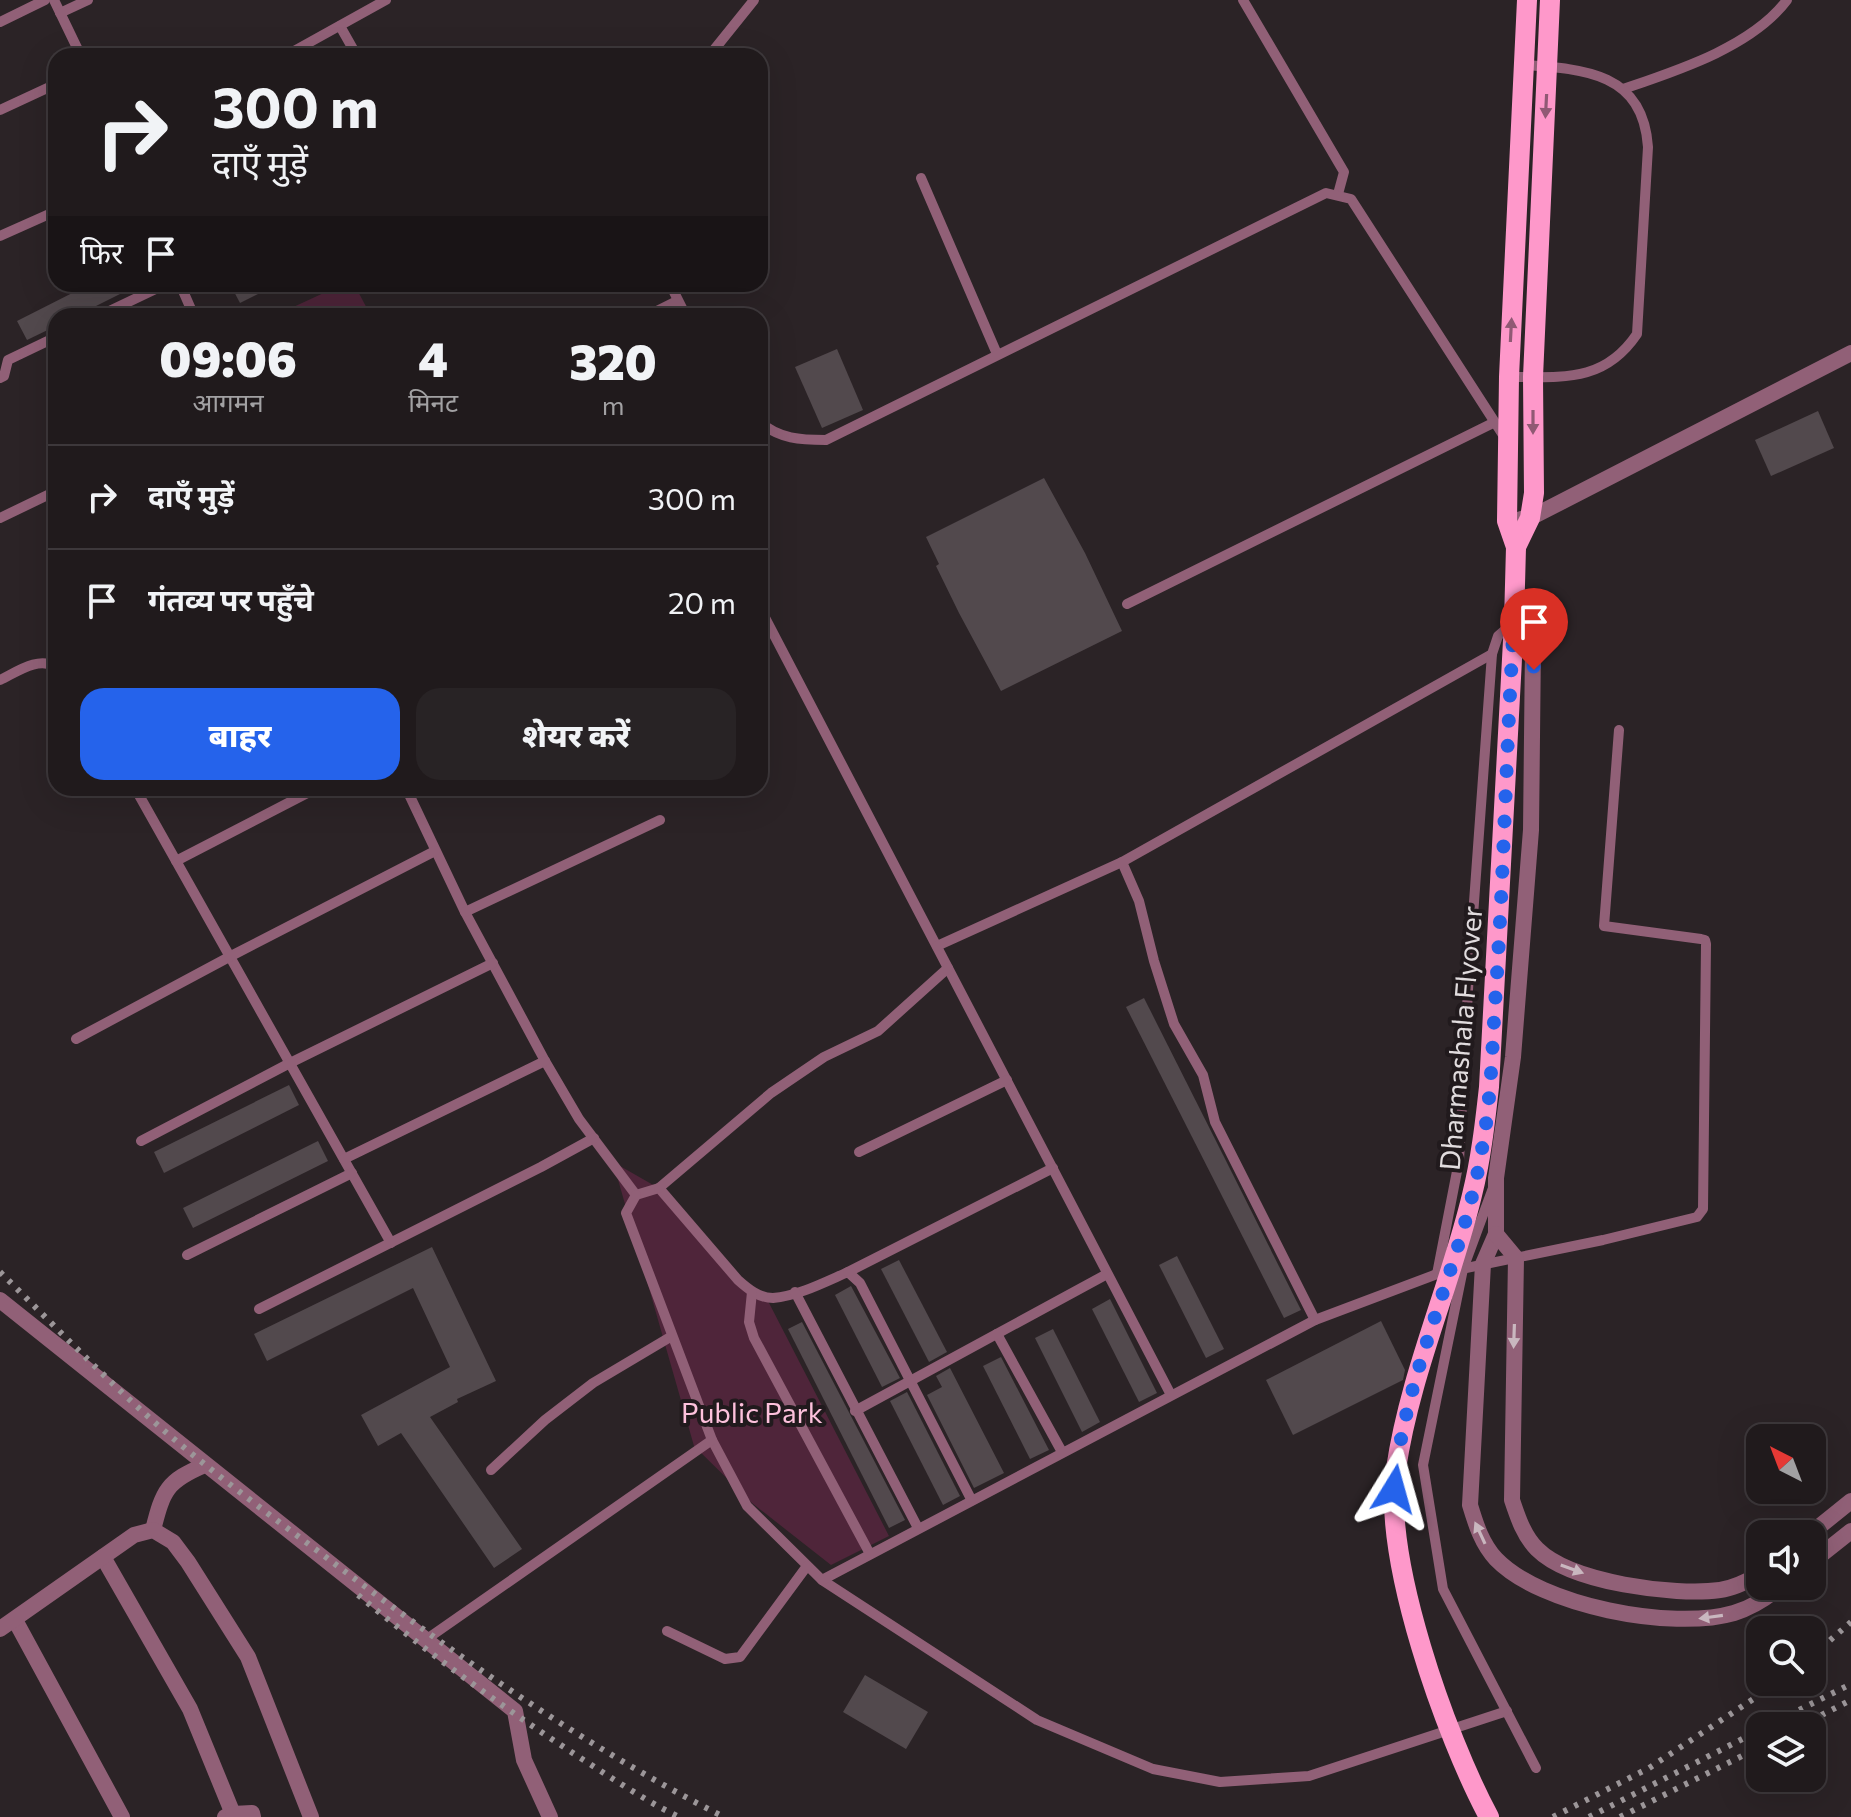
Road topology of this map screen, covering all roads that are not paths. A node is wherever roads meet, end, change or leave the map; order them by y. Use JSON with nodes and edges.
{"nodes":[{"id":1,"x":45,"y":0,"type":"edge"},
{"id":2,"x":54,"y":0,"type":"edge"},
{"id":3,"x":88,"y":0,"type":"edge"},
{"id":4,"x":386,"y":0,"type":"edge"},
{"id":5,"x":754,"y":0,"type":"edge"},
{"id":6,"x":1243,"y":0,"type":"edge"},
{"id":7,"x":1527,"y":0,"type":"edge"},
{"id":8,"x":1550,"y":0,"type":"edge"},
{"id":9,"x":1787,"y":0,"type":"edge"},
{"id":10,"x":60,"y":13,"type":"junction"},
{"id":11,"x":0,"y":22,"type":"edge"},
{"id":12,"x":340,"y":26,"type":"junction"},
{"id":13,"x":77,"y":48,"type":"edge"},
{"id":14,"x":300,"y":48,"type":"edge"},
{"id":15,"x":352,"y":48,"type":"edge"},
{"id":16,"x":715,"y":48,"type":"edge"},
{"id":17,"x":1525,"y":65,"type":"junction"},
{"id":18,"x":1548,"y":66,"type":"junction"},
{"id":19,"x":48,"y":88,"type":"edge"},
{"id":20,"x":1623,"y":89,"type":"junction"},
{"id":21,"x":0,"y":110,"type":"edge"},
{"id":22,"x":921,"y":178,"type":"dead end"},
{"id":23,"x":1338,"y":194,"type":"junction"},
{"id":24,"x":48,"y":215,"type":"edge"},
{"id":25,"x":0,"y":236,"type":"edge"},
{"id":26,"x":149,"y":292,"type":"edge"},
{"id":27,"x":673,"y":292,"type":"edge"},
{"id":28,"x":677,"y":301,"type":"junction"},
{"id":29,"x":116,"y":308,"type":"edge"},
{"id":30,"x":663,"y":308,"type":"edge"},
{"id":31,"x":681,"y":308,"type":"edge"},
{"id":32,"x":48,"y":341,"type":"edge"},
{"id":33,"x":1851,"y":353,"type":"edge"},
{"id":34,"x":997,"y":354,"type":"junction"},
{"id":35,"x":1509,"y":377,"type":"junction"},
{"id":36,"x":1533,"y":377,"type":"junction"},
{"id":37,"x":0,"y":378,"type":"edge"},
{"id":38,"x":1493,"y":423,"type":"junction"},
{"id":39,"x":768,"y":429,"type":"edge"},
{"id":40,"x":1508,"y":442,"type":"junction"},
{"id":41,"x":48,"y":495,"type":"edge"},
{"id":42,"x":0,"y":518,"type":"edge"},
{"id":43,"x":1530,"y":518,"type":"junction"},
{"id":44,"x":1507,"y":521,"type":"junction"},
{"id":45,"x":1516,"y":547,"type":"junction"},
{"id":46,"x":1127,"y":604,"type":"dead end"},
{"id":47,"x":1514,"y":622,"type":"junction"},
{"id":48,"x":768,"y":623,"type":"edge"},
{"id":49,"x":1502,"y":656,"type":"junction"},
{"id":50,"x":48,"y":663,"type":"edge"},
{"id":51,"x":0,"y":680,"type":"edge"},
{"id":52,"x":1619,"y":730,"type":"dead end"},
{"id":53,"x":139,"y":796,"type":"edge"},
{"id":54,"x":302,"y":796,"type":"edge"},
{"id":55,"x":410,"y":796,"type":"edge"},
{"id":56,"x":660,"y":820,"type":"dead end"},
{"id":57,"x":435,"y":851,"type":"junction"},
{"id":58,"x":176,"y":861,"type":"junction"},
{"id":59,"x":1122,"y":862,"type":"junction"},
{"id":60,"x":465,"y":912,"type":"junction"},
{"id":61,"x":937,"y":946,"type":"junction"},
{"id":62,"x":231,"y":956,"type":"junction"},
{"id":63,"x":493,"y":963,"type":"junction"},
{"id":64,"x":948,"y":968,"type":"junction"},
{"id":65,"x":76,"y":1039,"type":"dead end"},
{"id":66,"x":545,"y":1061,"type":"junction"},
{"id":67,"x":290,"y":1063,"type":"junction"},
{"id":68,"x":1007,"y":1080,"type":"junction"},
{"id":69,"x":594,"y":1138,"type":"junction"},
{"id":70,"x":141,"y":1141,"type":"dead end"},
{"id":71,"x":859,"y":1152,"type":"dead end"},
{"id":72,"x":344,"y":1159,"type":"junction"},
{"id":73,"x":1053,"y":1168,"type":"junction"},
{"id":74,"x":352,"y":1173,"type":"junction"},
{"id":75,"x":1496,"y":1178,"type":"junction"},
{"id":76,"x":659,"y":1188,"type":"junction"},
{"id":77,"x":636,"y":1195,"type":"junction"},
{"id":78,"x":1496,"y":1234,"type":"junction"},
{"id":79,"x":391,"y":1243,"type":"junction"},
{"id":80,"x":187,"y":1255,"type":"dead end"},
{"id":81,"x":1516,"y":1258,"type":"junction"},
{"id":82,"x":1483,"y":1264,"type":"junction"},
{"id":83,"x":1463,"y":1269,"type":"junction"},
{"id":84,"x":848,"y":1272,"type":"junction"},
{"id":85,"x":1107,"y":1274,"type":"junction"},
{"id":86,"x":1437,"y":1274,"type":"junction"},
{"id":87,"x":752,"y":1292,"type":"junction"},
{"id":88,"x":795,"y":1292,"type":"junction"},
{"id":89,"x":0,"y":1300,"type":"edge"},
{"id":90,"x":259,"y":1309,"type":"dead end"},
{"id":91,"x":1315,"y":1320,"type":"junction"},
{"id":92,"x":997,"y":1334,"type":"junction"},
{"id":93,"x":672,"y":1336,"type":"junction"},
{"id":94,"x":910,"y":1380,"type":"junction"},
{"id":95,"x":1171,"y":1395,"type":"junction"},
{"id":96,"x":855,"y":1411,"type":"junction"},
{"id":97,"x":712,"y":1440,"type":"junction"},
{"id":98,"x":1062,"y":1452,"type":"junction"},
{"id":99,"x":205,"y":1465,"type":"junction"},
{"id":100,"x":491,"y":1470,"type":"dead end"},
{"id":101,"x":971,"y":1499,"type":"junction"},
{"id":102,"x":1851,"y":1501,"type":"edge"},
{"id":103,"x":1826,"y":1521,"type":"edge"},
{"id":104,"x":918,"y":1528,"type":"junction"},
{"id":105,"x":153,"y":1530,"type":"junction"},
{"id":106,"x":1851,"y":1531,"type":"edge"},
{"id":107,"x":1826,"y":1551,"type":"edge"},
{"id":108,"x":870,"y":1554,"type":"junction"},
{"id":109,"x":103,"y":1557,"type":"junction"},
{"id":110,"x":807,"y":1566,"type":"junction"},
{"id":111,"x":822,"y":1580,"type":"junction"},
{"id":112,"x":1746,"y":1581,"type":"edge"},
{"id":113,"x":1758,"y":1600,"type":"edge"},
{"id":114,"x":15,"y":1620,"type":"junction"},
{"id":115,"x":0,"y":1629,"type":"edge"},
{"id":116,"x":667,"y":1631,"type":"dead end"},
{"id":117,"x":424,"y":1641,"type":"junction"},
{"id":118,"x":1507,"y":1711,"type":"junction"},
{"id":119,"x":1536,"y":1768,"type":"dead end"},
{"id":120,"x":229,"y":1816,"type":"edge"},
{"id":121,"x":122,"y":1817,"type":"edge"},
{"id":122,"x":253,"y":1817,"type":"edge"},
{"id":123,"x":311,"y":1817,"type":"edge"},
{"id":124,"x":550,"y":1817,"type":"edge"},
{"id":125,"x":1489,"y":1817,"type":"edge"}],
"edges":[{"from":1,"to":11,"type":"lane"},
{"from":2,"to":10,"type":"lane"},
{"from":3,"to":10,"type":"lane"},
{"from":4,"to":12,"type":"lane"},
{"from":5,"to":16,"type":"lane"},
{"from":6,"to":23,"type":"lane"},
{"from":7,"to":17,"type":"main road"},
{"from":8,"to":18,"type":"main road"},
{"from":9,"to":20,"type":"lane"},
{"from":10,"to":13,"type":"lane"},
{"from":12,"to":14,"type":"lane"},
{"from":12,"to":15,"type":"lane"},
{"from":17,"to":18,"type":"lane"},
{"from":35,"to":17,"type":"main road","one_way":true},
{"from":18,"to":20,"type":"lane"},
{"from":18,"to":36,"type":"main road","one_way":true},
{"from":19,"to":21,"type":"lane"},
{"from":20,"to":36,"type":"lane"},
{"from":22,"to":34,"type":"lane"},
{"from":23,"to":34,"type":"lane"},
{"from":23,"to":38,"type":"lane"},
{"from":24,"to":25,"type":"lane"},
{"from":26,"to":29,"type":"lane"},
{"from":27,"to":28,"type":"lane"},
{"from":28,"to":30,"type":"lane"},
{"from":28,"to":31,"type":"lane"},
{"from":32,"to":37,"type":"lane"},
{"from":33,"to":43,"type":"street"},
{"from":34,"to":39,"type":"lane"},
{"from":35,"to":36,"type":"lane"},
{"from":35,"to":40,"type":"main road"},
{"from":36,"to":43,"type":"main road","one_way":true},
{"from":38,"to":40,"type":"lane"},
{"from":38,"to":46,"type":"lane"},
{"from":40,"to":44,"type":"main road"},
{"from":41,"to":42,"type":"lane"},
{"from":43,"to":44,"type":"street"},
{"from":43,"to":45,"type":"main road"},
{"from":44,"to":45,"type":"main road"},
{"from":45,"to":47,"type":"main road","name":"Dharmashala Flyover"},
{"from":47,"to":49,"type":"main road","name":"Dharmashala Flyover"},
{"from":47,"to":75,"type":"street"},
{"from":48,"to":61,"type":"lane"},
{"from":49,"to":59,"type":"lane"},
{"from":49,"to":86,"type":"lane"},
{"from":49,"to":125,"type":"main road","name":"Dharmashala Flyover"},
{"from":50,"to":51,"type":"lane"},
{"from":52,"to":81,"type":"lane"},
{"from":53,"to":58,"type":"lane"},
{"from":54,"to":58,"type":"lane"},
{"from":55,"to":57,"type":"lane"},
{"from":56,"to":60,"type":"lane"},
{"from":57,"to":60,"type":"lane"},
{"from":57,"to":62,"type":"lane"},
{"from":58,"to":62,"type":"lane"},
{"from":59,"to":61,"type":"lane"},
{"from":59,"to":91,"type":"lane"},
{"from":60,"to":63,"type":"lane"},
{"from":61,"to":64,"type":"lane"},
{"from":62,"to":65,"type":"lane"},
{"from":62,"to":67,"type":"lane"},
{"from":63,"to":66,"type":"lane"},
{"from":63,"to":67,"type":"lane"},
{"from":64,"to":68,"type":"lane"},
{"from":64,"to":76,"type":"lane"},
{"from":66,"to":69,"type":"lane"},
{"from":66,"to":72,"type":"lane"},
{"from":67,"to":70,"type":"lane"},
{"from":67,"to":72,"type":"lane"},
{"from":68,"to":71,"type":"lane"},
{"from":68,"to":73,"type":"lane"},
{"from":69,"to":77,"type":"lane"},
{"from":69,"to":79,"type":"lane"},
{"from":72,"to":74,"type":"lane"},
{"from":73,"to":84,"type":"lane"},
{"from":73,"to":85,"type":"lane"},
{"from":74,"to":79,"type":"lane"},
{"from":74,"to":80,"type":"lane"},
{"from":75,"to":78,"type":"street"},
{"from":75,"to":83,"type":"lane"},
{"from":76,"to":77,"type":"lane"},
{"from":76,"to":87,"type":"lane"},
{"from":77,"to":93,"type":"lane"},
{"from":78,"to":81,"type":"street"},
{"from":78,"to":82,"type":"street"},
{"from":79,"to":90,"type":"lane"},
{"from":81,"to":82,"type":"lane"},
{"from":81,"to":112,"type":"street","one_way":true},
{"from":82,"to":83,"type":"lane"},
{"from":113,"to":82,"type":"street","one_way":true},
{"from":83,"to":86,"type":"lane"},
{"from":83,"to":118,"type":"lane"},
{"from":84,"to":88,"type":"lane"},
{"from":84,"to":94,"type":"lane"},
{"from":85,"to":92,"type":"lane"},
{"from":85,"to":95,"type":"lane"},
{"from":86,"to":91,"type":"lane"},
{"from":87,"to":88,"type":"lane"},
{"from":87,"to":108,"type":"lane"},
{"from":88,"to":96,"type":"lane"},
{"from":89,"to":99,"type":"street"},
{"from":91,"to":95,"type":"lane"},
{"from":92,"to":94,"type":"lane"},
{"from":92,"to":98,"type":"lane"},
{"from":93,"to":97,"type":"lane"},
{"from":93,"to":100,"type":"lane"},
{"from":94,"to":96,"type":"lane"},
{"from":94,"to":101,"type":"lane"},
{"from":95,"to":98,"type":"lane"},
{"from":96,"to":104,"type":"lane"},
{"from":97,"to":110,"type":"lane"},
{"from":97,"to":117,"type":"lane"},
{"from":98,"to":101,"type":"lane"},
{"from":99,"to":105,"type":"street"},
{"from":99,"to":117,"type":"street"},
{"from":101,"to":104,"type":"lane"},
{"from":102,"to":103,"type":"street"},
{"from":104,"to":108,"type":"lane"},
{"from":105,"to":109,"type":"street"},
{"from":105,"to":123,"type":"street"},
{"from":106,"to":107,"type":"street"},
{"from":108,"to":111,"type":"lane"},
{"from":109,"to":114,"type":"street"},
{"from":109,"to":120,"type":"street"},
{"from":110,"to":111,"type":"lane"},
{"from":110,"to":116,"type":"lane"},
{"from":111,"to":118,"type":"lane"},
{"from":114,"to":115,"type":"street"},
{"from":114,"to":121,"type":"street"},
{"from":117,"to":124,"type":"street"},
{"from":118,"to":119,"type":"lane"},
{"from":120,"to":122,"type":"street"}]}
